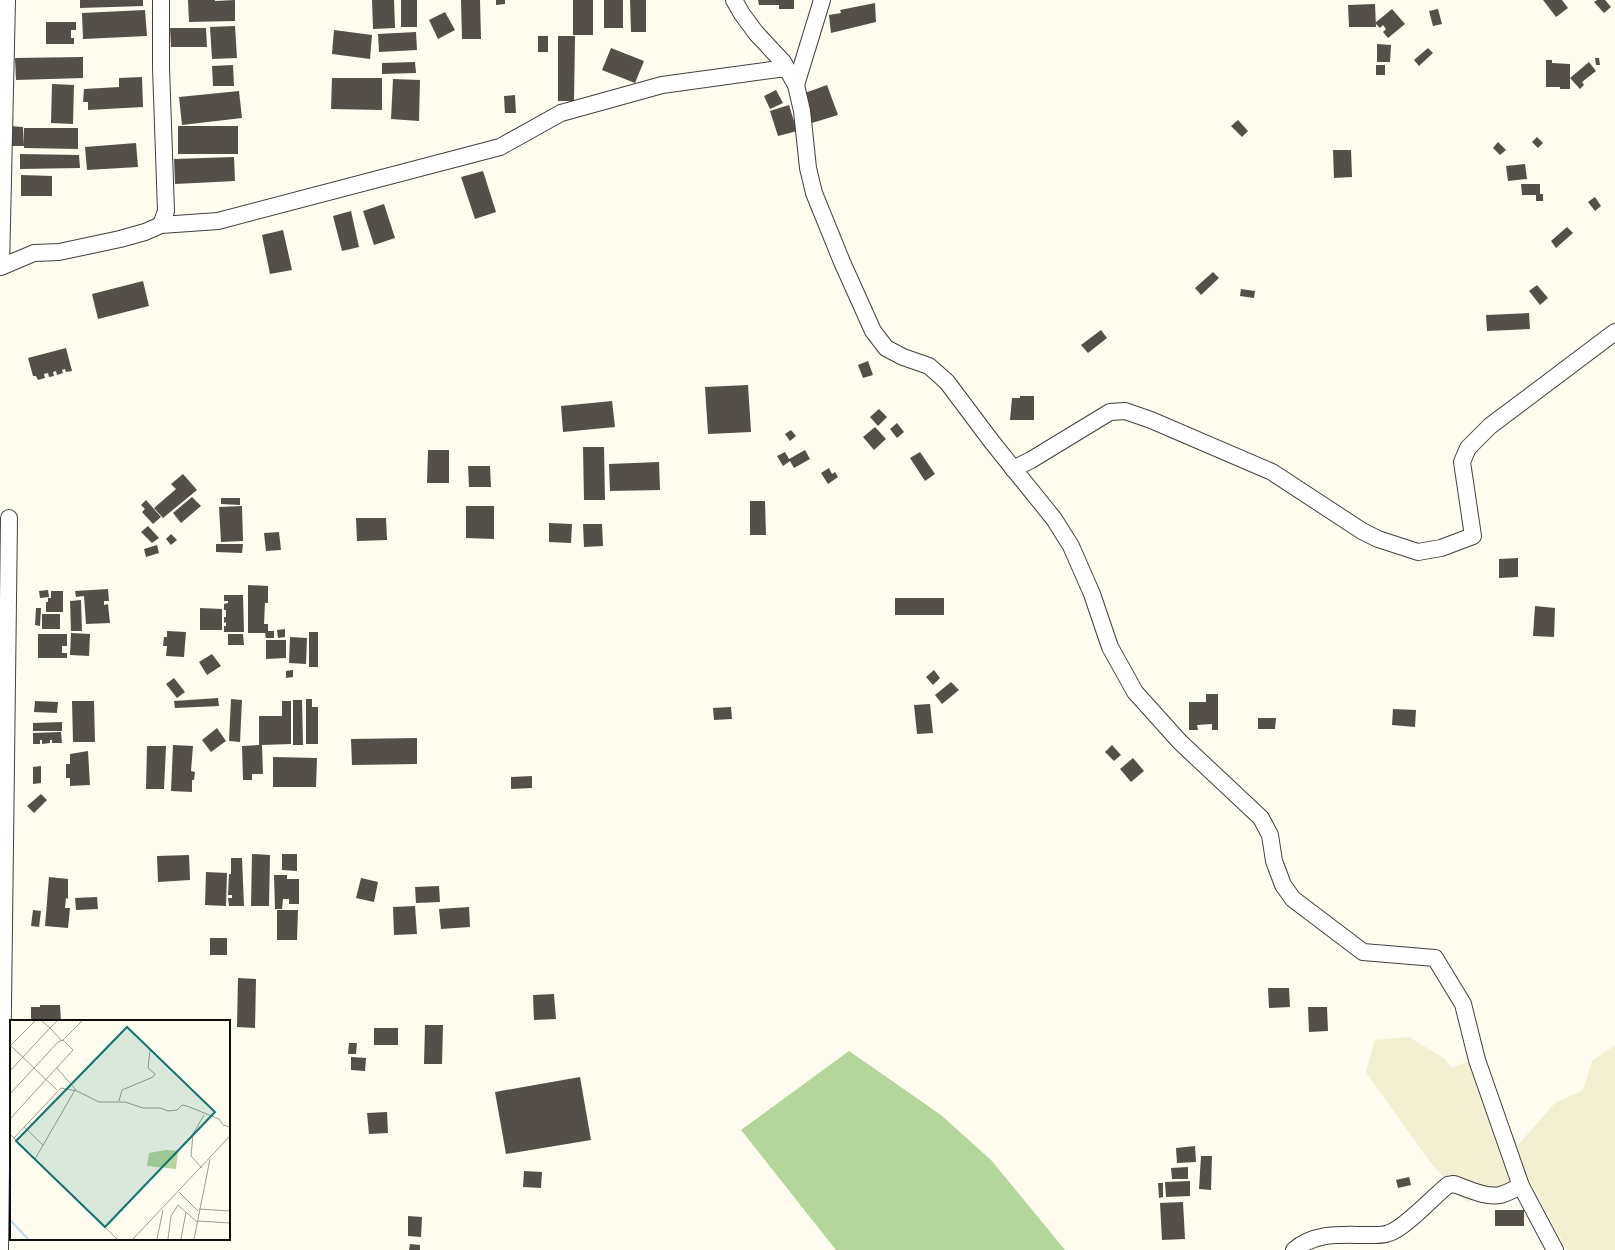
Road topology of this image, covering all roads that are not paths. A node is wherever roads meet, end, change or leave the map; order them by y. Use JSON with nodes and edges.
{"nodes":[{"id":1,"x":7,"y":0,"type":"edge"},
{"id":2,"x":161,"y":0,"type":"edge"},
{"id":3,"x":734,"y":0,"type":"edge"},
{"id":4,"x":822,"y":0,"type":"edge"},
{"id":5,"x":786,"y":68,"type":"junction"},
{"id":6,"x":796,"y":85,"type":"junction"},
{"id":7,"x":161,"y":225,"type":"junction"},
{"id":8,"x":1615,"y":332,"type":"edge"},
{"id":9,"x":1013,"y":469,"type":"junction"},
{"id":10,"x":9,"y":518,"type":"dead end"},
{"id":11,"x":1521,"y":1186,"type":"junction"},
{"id":12,"x":0,"y":1250,"type":"edge"},
{"id":13,"x":1294,"y":1250,"type":"edge"},
{"id":14,"x":1555,"y":1250,"type":"edge"}],
"edges":[{"from":1,"to":7,"type":"street"},
{"from":2,"to":7,"type":"street"},
{"from":3,"to":5,"type":"street"},
{"from":4,"to":6,"type":"street"},
{"from":5,"to":6,"type":"street"},
{"from":5,"to":7,"type":"street"},
{"from":6,"to":9,"type":"street"},
{"from":8,"to":9,"type":"street"},
{"from":9,"to":11,"type":"street"},
{"from":10,"to":12,"type":"street"},
{"from":11,"to":13,"type":"street"},
{"from":11,"to":14,"type":"street"}]}
